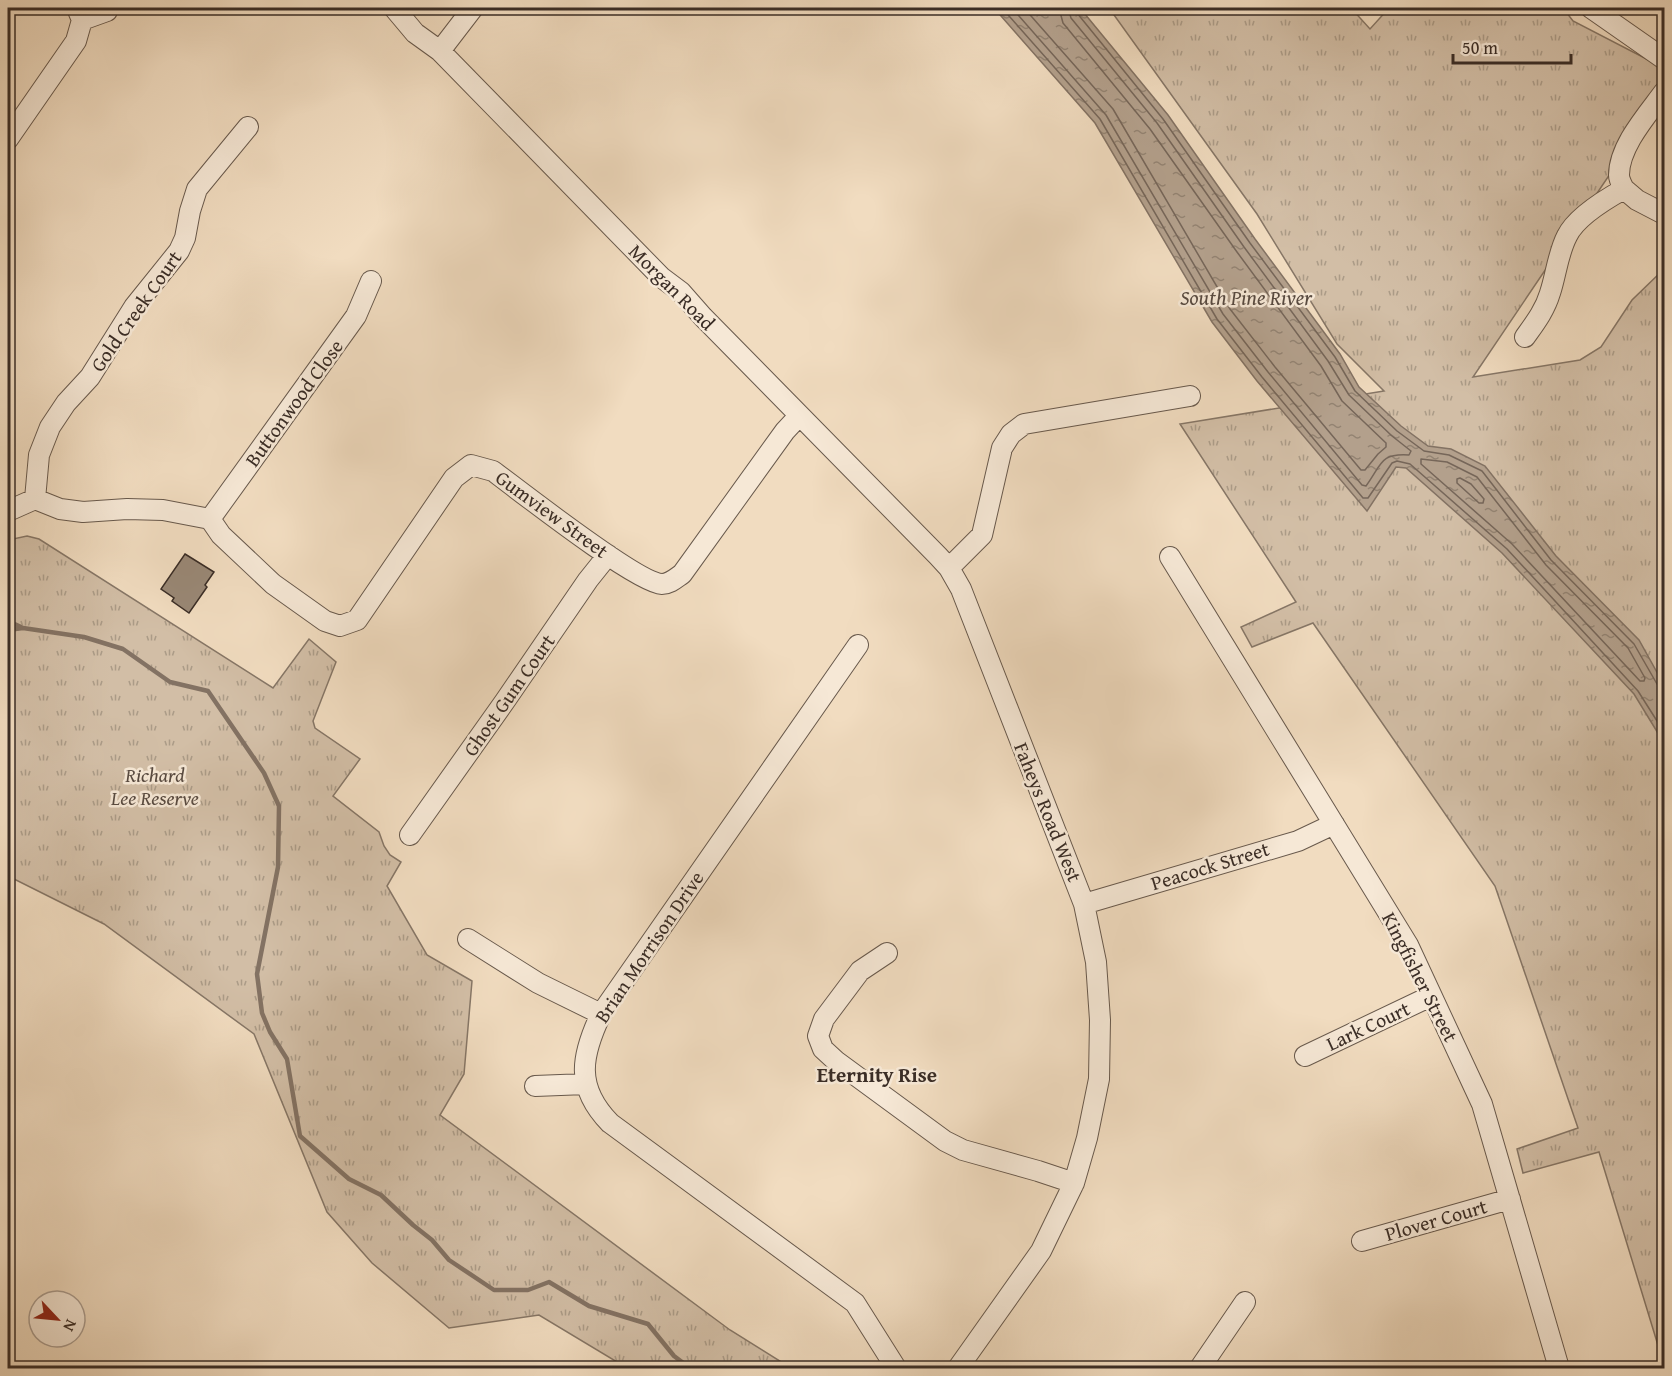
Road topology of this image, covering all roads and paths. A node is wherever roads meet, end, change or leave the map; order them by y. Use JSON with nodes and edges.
{"nodes":[{"id":1,"x":394,"y":8,"type":"edge"},
{"id":2,"x":473,"y":8,"type":"edge"},
{"id":3,"x":1591,"y":8,"type":"edge"},
{"id":4,"x":107,"y":11,"type":"dead end"},
{"id":5,"x":80,"y":14,"type":"edge"},
{"id":6,"x":440,"y":51,"type":"junction"},
{"id":7,"x":1665,"y":59,"type":"edge"},
{"id":8,"x":1665,"y":92,"type":"edge"},
{"id":9,"x":248,"y":127,"type":"dead end"},
{"id":10,"x":8,"y":139,"type":"edge"},
{"id":11,"x":1624,"y":189,"type":"junction"},
{"id":12,"x":1665,"y":214,"type":"edge"},
{"id":13,"x":371,"y":281,"type":"dead end"},
{"id":14,"x":1525,"y":337,"type":"dead end"},
{"id":15,"x":1190,"y":396,"type":"dead end"},
{"id":16,"x":799,"y":416,"type":"junction"},
{"id":17,"x":35,"y":499,"type":"junction"},
{"id":18,"x":8,"y":511,"type":"edge"},
{"id":19,"x":210,"y":519,"type":"junction"},
{"id":20,"x":608,"y":555,"type":"junction"},
{"id":21,"x":1170,"y":557,"type":"dead end"},
{"id":22,"x":949,"y":568,"type":"junction"},
{"id":23,"x":858,"y":645,"type":"dead end"},
{"id":24,"x":1334,"y":824,"type":"junction"},
{"id":25,"x":410,"y":835,"type":"dead end"},
{"id":26,"x":1084,"y":904,"type":"junction"},
{"id":27,"x":468,"y":939,"type":"dead end"},
{"id":28,"x":886,"y":953,"type":"dead end"},
{"id":29,"x":1431,"y":996,"type":"junction"},
{"id":30,"x":601,"y":1014,"type":"junction"},
{"id":31,"x":1305,"y":1056,"type":"dead end"},
{"id":32,"x":586,"y":1084,"type":"junction"},
{"id":33,"x":535,"y":1086,"type":"dead end"},
{"id":34,"x":1074,"y":1183,"type":"junction"},
{"id":35,"x":1510,"y":1199,"type":"junction"},
{"id":36,"x":1362,"y":1241,"type":"dead end"},
{"id":37,"x":1245,"y":1302,"type":"dead end"},
{"id":38,"x":888,"y":1365,"type":"edge"},
{"id":39,"x":958,"y":1368,"type":"edge"},
{"id":40,"x":1200,"y":1368,"type":"edge"},
{"id":41,"x":1559,"y":1368,"type":"edge"}],
"edges":[{"from":1,"to":6,"type":"street","name":"Morgan Road"},
{"from":2,"to":6,"type":"street"},
{"from":3,"to":7,"type":"street"},
{"from":4,"to":5,"type":"street"},
{"from":5,"to":10,"type":"street"},
{"from":6,"to":16,"type":"street","name":"Morgan Road"},
{"from":8,"to":11,"type":"street"},
{"from":9,"to":17,"type":"street","name":"Gold Creek Court"},
{"from":11,"to":12,"type":"street"},
{"from":11,"to":14,"type":"street"},
{"from":13,"to":19,"type":"street","name":"Buttonwood Close"},
{"from":15,"to":22,"type":"street"},
{"from":16,"to":20,"type":"street","name":"Gumview Street"},
{"from":16,"to":22,"type":"street","name":"Morgan Road"},
{"from":17,"to":18,"type":"street"},
{"from":17,"to":19,"type":"street"},
{"from":19,"to":20,"type":"street","name":"Gumview Street"},
{"from":20,"to":25,"type":"street","name":"Ghost Gum Court"},
{"from":21,"to":24,"type":"street","name":"Kingfisher Street"},
{"from":22,"to":26,"type":"street","name":"Faheys Road West"},
{"from":23,"to":30,"type":"street","name":"Brian Morrison Drive"},
{"from":24,"to":26,"type":"street","name":"Peacock Street"},
{"from":24,"to":29,"type":"street","name":"Kingfisher Street"},
{"from":26,"to":34,"type":"street","name":"Faheys Road West"},
{"from":27,"to":30,"type":"street"},
{"from":28,"to":34,"type":"street"},
{"from":29,"to":31,"type":"street","name":"Lark Court"},
{"from":29,"to":35,"type":"street","name":"Kingfisher Street"},
{"from":30,"to":32,"type":"street","name":"Brian Morrison Drive"},
{"from":32,"to":33,"type":"street"},
{"from":32,"to":38,"type":"street","name":"Brian Morrison Drive"},
{"from":34,"to":39,"type":"street","name":"Faheys Road West"},
{"from":35,"to":36,"type":"street","name":"Plover Court"},
{"from":35,"to":41,"type":"street","name":"Kingfisher Street"},
{"from":37,"to":40,"type":"street"}]}
